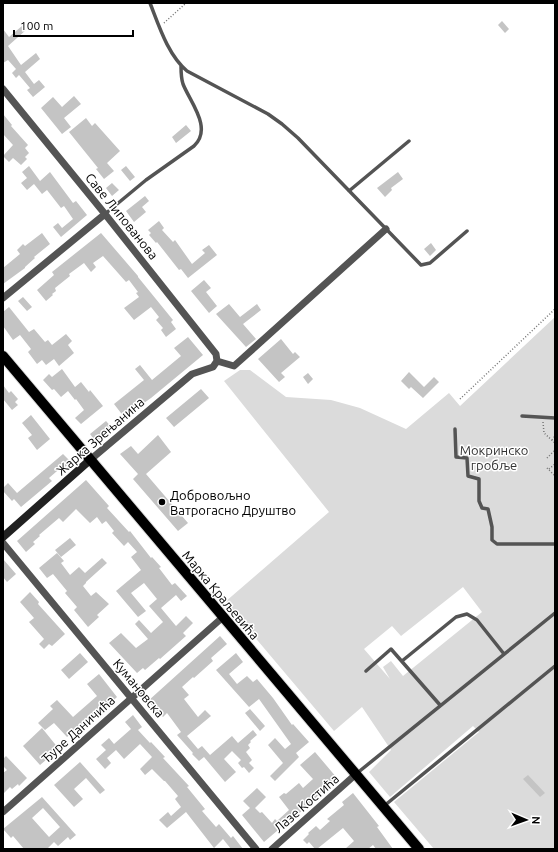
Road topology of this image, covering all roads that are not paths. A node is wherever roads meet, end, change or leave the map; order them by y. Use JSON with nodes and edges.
{"nodes":[{"id":1,"x":150,"y":3,"type":"edge"},
{"id":2,"x":180,"y":66,"type":"junction"},
{"id":3,"x":3,"y":90,"type":"edge"},
{"id":4,"x":410,"y":141,"type":"dead end"},
{"id":5,"x":349,"y":191,"type":"junction"},
{"id":6,"x":105,"y":214,"type":"junction"},
{"id":7,"x":386,"y":230,"type":"junction"},
{"id":8,"x":467,"y":231,"type":"dead end"},
{"id":9,"x":3,"y":298,"type":"edge"},
{"id":10,"x":3,"y":356,"type":"edge"},
{"id":11,"x":217,"y":361,"type":"junction"},
{"id":12,"x":522,"y":416,"type":"dead end"},
{"id":13,"x":555,"y":418,"type":"edge"},
{"id":14,"x":455,"y":428,"type":"dead end"},
{"id":15,"x":90,"y":460,"type":"junction"},
{"id":16,"x":3,"y":537,"type":"edge"},
{"id":17,"x":3,"y":542,"type":"edge"},
{"id":18,"x":555,"y":544,"type":"edge"},
{"id":19,"x":555,"y":613,"type":"edge"},
{"id":20,"x":222,"y":617,"type":"junction"},
{"id":21,"x":504,"y":654,"type":"junction"},
{"id":22,"x":402,"y":661,"type":"junction"},
{"id":23,"x":555,"y":666,"type":"edge"},
{"id":24,"x":366,"y":671,"type":"dead end"},
{"id":25,"x":131,"y":698,"type":"junction"},
{"id":26,"x":440,"y":705,"type":"junction"},
{"id":27,"x":356,"y":775,"type":"junction"},
{"id":28,"x":383,"y":807,"type":"junction"},
{"id":29,"x":3,"y":812,"type":"edge"},
{"id":30,"x":256,"y":849,"type":"edge"},
{"id":31,"x":272,"y":849,"type":"edge"},
{"id":32,"x":419,"y":849,"type":"edge"}],
"edges":[{"from":1,"to":2,"type":"lane"},
{"from":2,"to":5,"type":"lane"},
{"from":2,"to":6,"type":"lane"},
{"from":3,"to":6,"type":"street","name":"Саве Липованова"},
{"from":4,"to":5,"type":"lane"},
{"from":5,"to":7,"type":"lane"},
{"from":6,"to":9,"type":"street"},
{"from":6,"to":11,"type":"street","name":"Саве Липованова"},
{"from":7,"to":8,"type":"lane"},
{"from":7,"to":11,"type":"street"},
{"from":10,"to":15,"type":"main road","name":"Марка Краљевића"},
{"from":11,"to":15,"type":"street","name":"Жарка Зрењанина"},
{"from":12,"to":13,"type":"lane"},
{"from":14,"to":18,"type":"lane"},
{"from":15,"to":16,"type":"street","name":"Жарка Зрењанина"},
{"from":15,"to":20,"type":"main road","name":"Марка Краљевића"},
{"from":17,"to":25,"type":"street","name":"Кумановска"},
{"from":19,"to":21,"type":"lane"},
{"from":20,"to":25,"type":"street","name":"Ђуре Даничића"},
{"from":20,"to":27,"type":"main road","name":"Марка Краљевића"},
{"from":21,"to":22,"type":"lane"},
{"from":21,"to":26,"type":"lane"},
{"from":22,"to":24,"type":"lane"},
{"from":22,"to":26,"type":"lane"},
{"from":23,"to":28,"type":"lane"},
{"from":25,"to":29,"type":"street","name":"Ђуре Даничића"},
{"from":25,"to":30,"type":"street","name":"Кумановска"},
{"from":26,"to":27,"type":"lane"},
{"from":27,"to":28,"type":"main road","name":"Марка Краљевића"},
{"from":27,"to":31,"type":"street","name":"Лазе Костића"},
{"from":28,"to":32,"type":"main road","name":"Марка Краљевића"}]}
